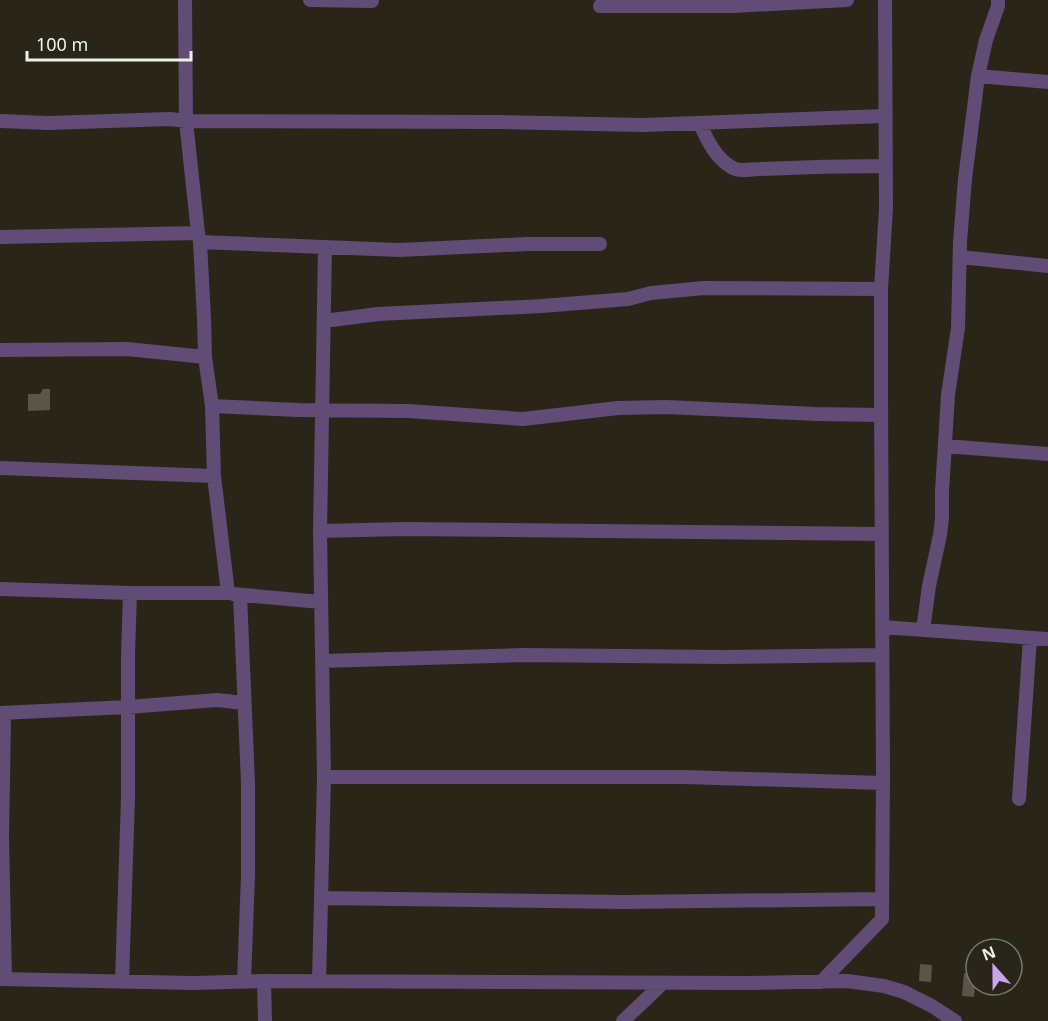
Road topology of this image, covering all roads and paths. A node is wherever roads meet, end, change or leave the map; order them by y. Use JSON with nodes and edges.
{"nodes":[{"id":1,"x":185,"y":0,"type":"edge"},
{"id":2,"x":310,"y":0,"type":"edge"},
{"id":3,"x":847,"y":0,"type":"edge"},
{"id":4,"x":885,"y":0,"type":"edge"},
{"id":5,"x":998,"y":0,"type":"edge"},
{"id":6,"x":372,"y":1,"type":"edge"},
{"id":7,"x":600,"y":6,"type":"dead end"},
{"id":8,"x":978,"y":76,"type":"junction"},
{"id":9,"x":1048,"y":82,"type":"edge"},
{"id":10,"x":884,"y":116,"type":"junction"},
{"id":11,"x":0,"y":121,"type":"edge"},
{"id":12,"x":186,"y":121,"type":"junction"},
{"id":13,"x":700,"y":124,"type":"junction"},
{"id":14,"x":885,"y":166,"type":"junction"},
{"id":15,"x":0,"y":237,"type":"edge"},
{"id":16,"x":199,"y":238,"type":"junction"},
{"id":17,"x":600,"y":244,"type":"dead end"},
{"id":18,"x":326,"y":247,"type":"junction"},
{"id":19,"x":960,"y":257,"type":"junction"},
{"id":20,"x":1048,"y":266,"type":"edge"},
{"id":21,"x":881,"y":289,"type":"junction"},
{"id":22,"x":324,"y":321,"type":"junction"},
{"id":23,"x":0,"y":350,"type":"edge"},
{"id":24,"x":205,"y":357,"type":"junction"},
{"id":25,"x":212,"y":406,"type":"junction"},
{"id":26,"x":323,"y":410,"type":"junction"},
{"id":27,"x":881,"y":415,"type":"junction"},
{"id":28,"x":945,"y":446,"type":"junction"},
{"id":29,"x":1048,"y":454,"type":"edge"},
{"id":30,"x":0,"y":468,"type":"edge"},
{"id":31,"x":214,"y":476,"type":"junction"},
{"id":32,"x":320,"y":531,"type":"junction"},
{"id":33,"x":881,"y":534,"type":"junction"},
{"id":34,"x":0,"y":589,"type":"edge"},
{"id":35,"x":130,"y":593,"type":"junction"},
{"id":36,"x":234,"y":594,"type":"junction"},
{"id":37,"x":321,"y":602,"type":"junction"},
{"id":38,"x":882,"y":627,"type":"junction"},
{"id":39,"x":923,"y":630,"type":"junction"},
{"id":40,"x":1030,"y":638,"type":"junction"},
{"id":41,"x":1048,"y":639,"type":"edge"},
{"id":42,"x":882,"y":655,"type":"junction"},
{"id":43,"x":322,"y":661,"type":"junction"},
{"id":44,"x":244,"y":703,"type":"junction"},
{"id":45,"x":128,"y":707,"type":"junction"},
{"id":46,"x":0,"y":714,"type":"edge"},
{"id":47,"x":324,"y":777,"type":"junction"},
{"id":48,"x":882,"y":783,"type":"junction"},
{"id":49,"x":1019,"y":799,"type":"dead end"},
{"id":50,"x":321,"y":898,"type":"junction"},
{"id":51,"x":882,"y":899,"type":"junction"},
{"id":52,"x":2,"y":979,"type":"edge"},
{"id":53,"x":122,"y":981,"type":"junction"},
{"id":54,"x":244,"y":981,"type":"junction"},
{"id":55,"x":264,"y":981,"type":"junction"},
{"id":56,"x":319,"y":981,"type":"junction"},
{"id":57,"x":821,"y":982,"type":"junction"},
{"id":58,"x":663,"y":983,"type":"junction"},
{"id":59,"x":265,"y":1021,"type":"edge"},
{"id":60,"x":623,"y":1021,"type":"edge"},
{"id":61,"x":955,"y":1021,"type":"edge"}],
"edges":[{"from":1,"to":12,"type":"street"},
{"from":2,"to":6,"type":"street"},
{"from":3,"to":7,"type":"street"},
{"from":4,"to":10,"type":"street"},
{"from":5,"to":8,"type":"street"},
{"from":8,"to":9,"type":"street"},
{"from":8,"to":19,"type":"street"},
{"from":10,"to":13,"type":"street"},
{"from":10,"to":14,"type":"street"},
{"from":11,"to":12,"type":"street"},
{"from":12,"to":13,"type":"street"},
{"from":12,"to":16,"type":"street"},
{"from":13,"to":14,"type":"street"},
{"from":14,"to":21,"type":"street"},
{"from":15,"to":16,"type":"street"},
{"from":16,"to":18,"type":"street"},
{"from":16,"to":24,"type":"street"},
{"from":17,"to":18,"type":"street"},
{"from":18,"to":22,"type":"street"},
{"from":19,"to":20,"type":"street"},
{"from":19,"to":28,"type":"street"},
{"from":21,"to":22,"type":"street"},
{"from":21,"to":27,"type":"street"},
{"from":22,"to":26,"type":"street"},
{"from":23,"to":24,"type":"street"},
{"from":24,"to":25,"type":"street"},
{"from":25,"to":26,"type":"street"},
{"from":25,"to":31,"type":"street"},
{"from":26,"to":27,"type":"street"},
{"from":26,"to":32,"type":"street"},
{"from":27,"to":33,"type":"street"},
{"from":28,"to":29,"type":"street"},
{"from":28,"to":39,"type":"street"},
{"from":30,"to":31,"type":"street"},
{"from":31,"to":36,"type":"street"},
{"from":32,"to":33,"type":"street"},
{"from":32,"to":37,"type":"street"},
{"from":33,"to":38,"type":"street"},
{"from":34,"to":35,"type":"street"},
{"from":35,"to":36,"type":"street"},
{"from":35,"to":45,"type":"street"},
{"from":36,"to":37,"type":"street"},
{"from":36,"to":44,"type":"street"},
{"from":37,"to":43,"type":"street"},
{"from":38,"to":39,"type":"street"},
{"from":38,"to":42,"type":"street"},
{"from":39,"to":40,"type":"street"},
{"from":40,"to":41,"type":"street"},
{"from":40,"to":49,"type":"street"},
{"from":42,"to":43,"type":"street"},
{"from":42,"to":48,"type":"street"},
{"from":43,"to":47,"type":"street"},
{"from":44,"to":45,"type":"street"},
{"from":44,"to":54,"type":"street"},
{"from":45,"to":46,"type":"street"},
{"from":45,"to":53,"type":"street"},
{"from":46,"to":52,"type":"street"},
{"from":47,"to":48,"type":"street"},
{"from":47,"to":50,"type":"street"},
{"from":48,"to":51,"type":"street"},
{"from":50,"to":51,"type":"street"},
{"from":50,"to":56,"type":"street"},
{"from":51,"to":57,"type":"street"},
{"from":52,"to":53,"type":"street"},
{"from":53,"to":54,"type":"street"},
{"from":54,"to":55,"type":"street"},
{"from":55,"to":56,"type":"street"},
{"from":55,"to":59,"type":"street"},
{"from":56,"to":58,"type":"street"},
{"from":57,"to":58,"type":"street"},
{"from":57,"to":61,"type":"street"},
{"from":58,"to":60,"type":"street"}]}
